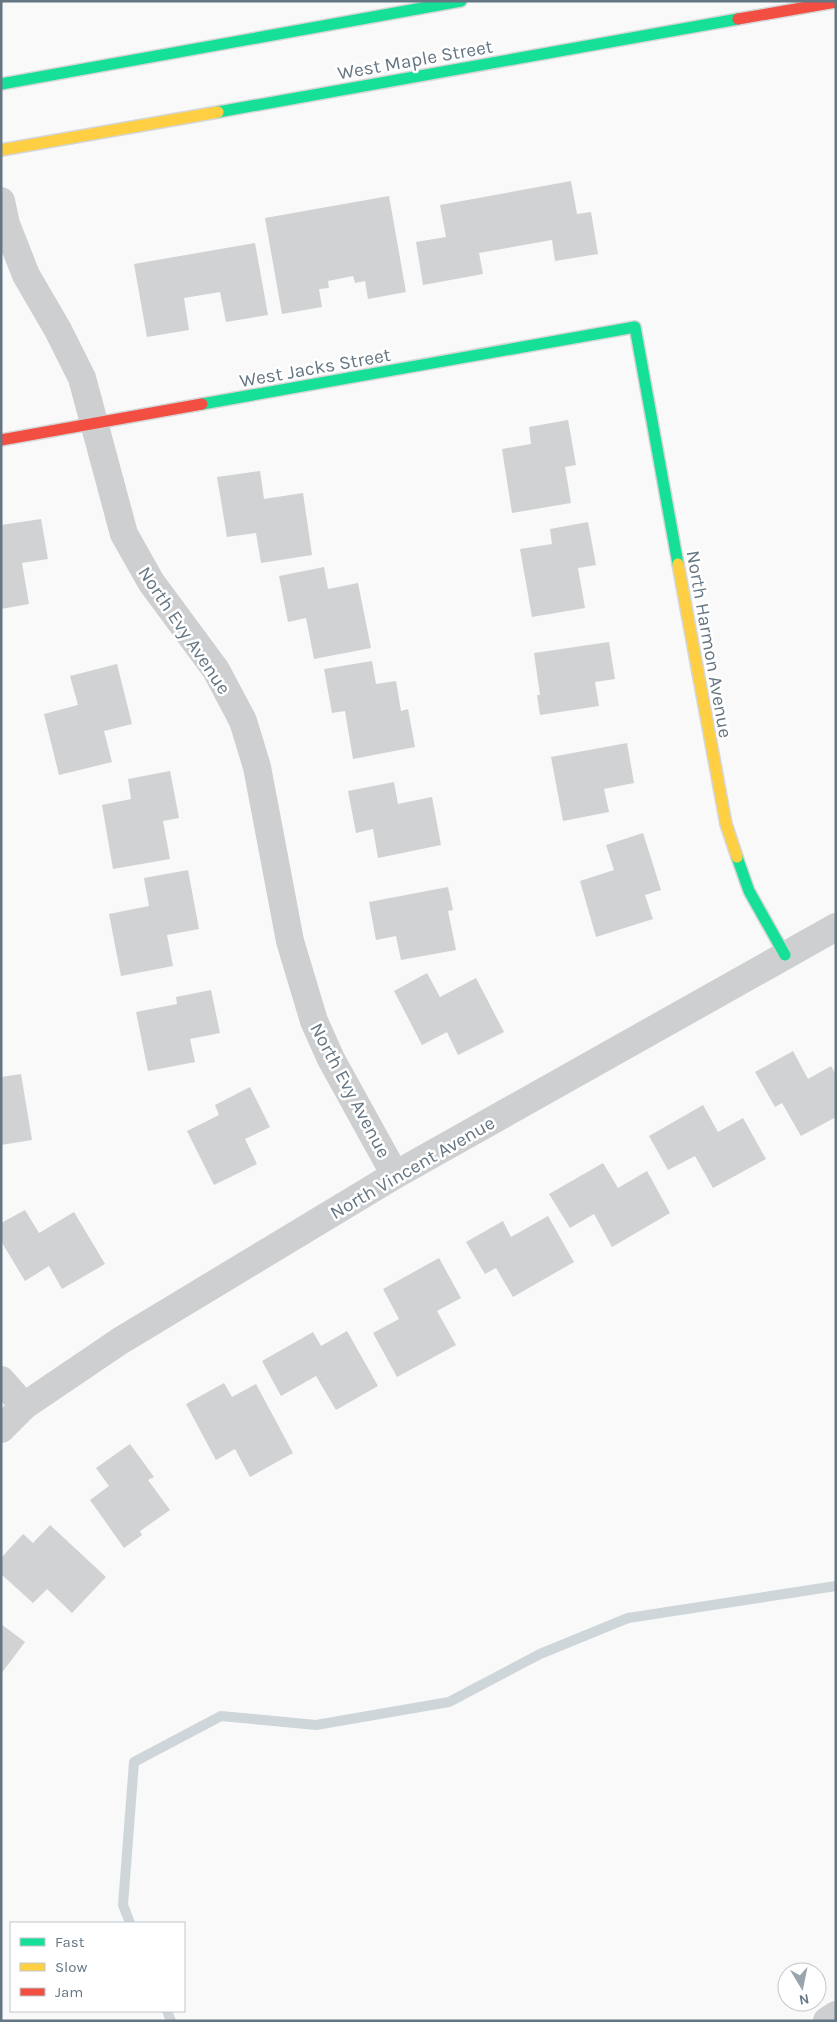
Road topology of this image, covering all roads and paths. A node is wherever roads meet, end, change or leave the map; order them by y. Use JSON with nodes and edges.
{"nodes":[{"id":1,"x":460,"y":1,"type":"edge"},
{"id":2,"x":836,"y":2,"type":"edge"},
{"id":3,"x":1,"y":84,"type":"edge"},
{"id":4,"x":1,"y":150,"type":"edge"},
{"id":5,"x":1,"y":200,"type":"edge"},
{"id":6,"x":635,"y":328,"type":"joint"},
{"id":7,"x":94,"y":424,"type":"junction"},
{"id":8,"x":1,"y":440,"type":"edge"},
{"id":9,"x":836,"y":927,"type":"edge"},
{"id":10,"x":785,"y":955,"type":"junction"},
{"id":11,"x":396,"y":1175,"type":"junction"},
{"id":12,"x":1,"y":1380,"type":"edge"},
{"id":13,"x":24,"y":1406,"type":"junction"},
{"id":14,"x":1,"y":1429,"type":"edge"},
{"id":15,"x":836,"y":2015,"type":"edge"},
{"id":16,"x":827,"y":2021,"type":"edge"}],
"edges":[{"from":1,"to":3,"type":"main road"},
{"from":2,"to":4,"type":"main road","name":"West Maple Street"},
{"from":5,"to":7,"type":"street","name":"North Evy Avenue"},
{"from":6,"to":7,"type":"main road","name":"West Jacks Street"},
{"from":6,"to":10,"type":"main road","name":"North Harmon Avenue"},
{"from":7,"to":8,"type":"main road","name":"West Jacks Street"},
{"from":7,"to":11,"type":"street","name":"North Evy Avenue"},
{"from":9,"to":10,"type":"street","name":"North Vincent Avenue"},
{"from":10,"to":11,"type":"street","name":"North Vincent Avenue"},
{"from":11,"to":13,"type":"street","name":"North Vincent Avenue"},
{"from":12,"to":13,"type":"street"},
{"from":13,"to":14,"type":"street","name":"North Vincent Avenue"},
{"from":15,"to":16,"type":"street"}]}
